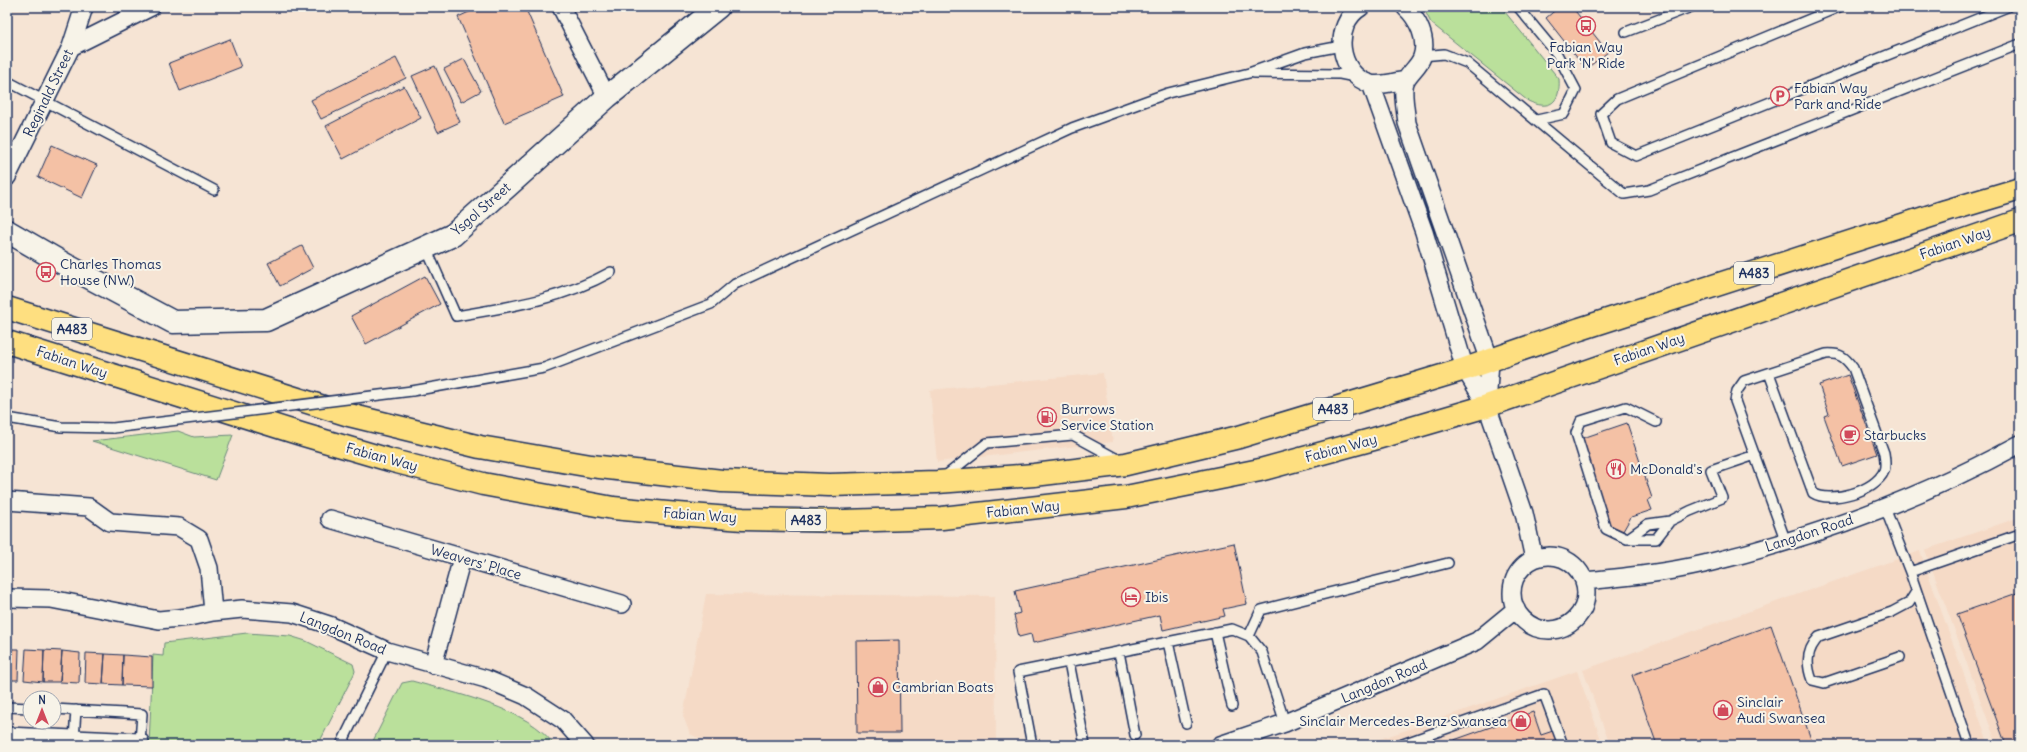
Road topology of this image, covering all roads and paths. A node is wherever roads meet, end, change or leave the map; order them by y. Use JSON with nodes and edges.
{"nodes":[{"id":1,"x":84,"y":7,"type":"edge"},
{"id":2,"x":151,"y":7,"type":"edge"},
{"id":3,"x":561,"y":7,"type":"edge"},
{"id":4,"x":718,"y":7,"type":"edge"},
{"id":5,"x":1361,"y":7,"type":"edge"},
{"id":6,"x":1405,"y":7,"type":"edge"},
{"id":7,"x":1518,"y":7,"type":"edge"},
{"id":8,"x":1691,"y":7,"type":"edge"},
{"id":9,"x":1839,"y":7,"type":"edge"},
{"id":10,"x":2007,"y":7,"type":"edge"},
{"id":11,"x":1676,"y":10,"type":"edge"},
{"id":12,"x":1626,"y":32,"type":"dead end"},
{"id":13,"x":2020,"y":44,"type":"edge"},
{"id":14,"x":1341,"y":46,"type":"junction"},
{"id":15,"x":71,"y":47,"type":"junction"},
{"id":16,"x":1422,"y":56,"type":"junction"},
{"id":17,"x":1249,"y":73,"type":"junction"},
{"id":18,"x":1405,"y":80,"type":"junction"},
{"id":19,"x":7,"y":81,"type":"edge"},
{"id":20,"x":1366,"y":81,"type":"junction"},
{"id":21,"x":607,"y":97,"type":"junction"},
{"id":22,"x":44,"y":102,"type":"junction"},
{"id":23,"x":1537,"y":120,"type":"junction"},
{"id":24,"x":7,"y":177,"type":"edge"},
{"id":25,"x":2020,"y":189,"type":"edge"},
{"id":26,"x":214,"y":190,"type":"dead end"},
{"id":27,"x":2020,"y":221,"type":"edge"},
{"id":28,"x":7,"y":231,"type":"edge"},
{"id":29,"x":426,"y":248,"type":"junction"},
{"id":30,"x":611,"y":272,"type":"dead end"},
{"id":31,"x":7,"y":308,"type":"edge"},
{"id":32,"x":7,"y":342,"type":"edge"},
{"id":33,"x":1490,"y":361,"type":"junction"},
{"id":34,"x":1465,"y":369,"type":"junction"},
{"id":35,"x":1769,"y":373,"type":"junction"},
{"id":36,"x":1487,"y":406,"type":"junction"},
{"id":37,"x":7,"y":418,"type":"edge"},
{"id":38,"x":1656,"y":422,"type":"dead end"},
{"id":39,"x":2020,"y":444,"type":"edge"},
{"id":40,"x":1755,"y":455,"type":"junction"},
{"id":41,"x":1126,"y":464,"type":"junction"},
{"id":42,"x":937,"y":482,"type":"junction"},
{"id":43,"x":7,"y":501,"type":"edge"},
{"id":44,"x":1885,"y":508,"type":"junction"},
{"id":45,"x":330,"y":519,"type":"dead end"},
{"id":46,"x":1670,"y":521,"type":"junction"},
{"id":47,"x":2020,"y":534,"type":"edge"},
{"id":48,"x":1627,"y":539,"type":"junction"},
{"id":49,"x":1786,"y":542,"type":"junction"},
{"id":50,"x":462,"y":558,"type":"junction"},
{"id":51,"x":1534,"y":559,"type":"junction"},
{"id":52,"x":1448,"y":563,"type":"dead end"},
{"id":53,"x":1910,"y":572,"type":"junction"},
{"id":54,"x":1585,"y":581,"type":"junction"},
{"id":55,"x":1916,"y":592,"type":"junction"},
{"id":56,"x":7,"y":598,"type":"edge"},
{"id":57,"x":622,"y":604,"type":"dead end"},
{"id":58,"x":1516,"y":609,"type":"junction"},
{"id":59,"x":213,"y":612,"type":"junction"},
{"id":60,"x":1216,"y":632,"type":"junction"},
{"id":61,"x":1249,"y":636,"type":"junction"},
{"id":62,"x":1168,"y":642,"type":"junction"},
{"id":63,"x":386,"y":651,"type":"junction"},
{"id":64,"x":1119,"y":652,"type":"junction"},
{"id":65,"x":1900,"y":657,"type":"dead end"},
{"id":66,"x":1069,"y":662,"type":"junction"},
{"id":67,"x":433,"y":664,"type":"junction"},
{"id":68,"x":1232,"y":706,"type":"dead end"},
{"id":69,"x":7,"y":707,"type":"edge"},
{"id":70,"x":22,"y":708,"type":"edge"},
{"id":71,"x":62,"y":710,"type":"edge"},
{"id":72,"x":76,"y":710,"type":"junction"},
{"id":73,"x":1186,"y":723,"type":"dead end"},
{"id":74,"x":1285,"y":723,"type":"junction"},
{"id":75,"x":1135,"y":735,"type":"dead end"},
{"id":76,"x":7,"y":736,"type":"edge"},
{"id":77,"x":74,"y":739,"type":"junction"},
{"id":78,"x":140,"y":742,"type":"joint"},
{"id":79,"x":341,"y":745,"type":"edge"},
{"id":80,"x":585,"y":745,"type":"edge"},
{"id":81,"x":1032,"y":745,"type":"edge"},
{"id":82,"x":1085,"y":745,"type":"edge"},
{"id":83,"x":1220,"y":745,"type":"edge"},
{"id":84,"x":1400,"y":745,"type":"edge"},
{"id":85,"x":1563,"y":745,"type":"edge"},
{"id":86,"x":1968,"y":745,"type":"edge"}],
"edges":[{"from":1,"to":15,"type":"street","name":"Reginald Street"},
{"from":2,"to":15,"type":"street"},
{"from":3,"to":21,"type":"street"},
{"from":4,"to":21,"type":"street","name":"Ysgol Street"},
{"from":5,"to":14,"type":"street"},
{"from":6,"to":16,"type":"street"},
{"from":7,"to":23,"type":"lane"},
{"from":8,"to":11,"type":"lane"},
{"from":9,"to":10,"type":"lane"},
{"from":11,"to":12,"type":"lane"},
{"from":13,"to":23,"type":"lane"},
{"from":14,"to":17,"type":"lane"},
{"from":14,"to":20,"type":"street"},
{"from":15,"to":22,"type":"street","name":"Reginald Street"},
{"from":16,"to":18,"type":"street"},
{"from":16,"to":23,"type":"lane"},
{"from":17,"to":20,"type":"lane"},
{"from":17,"to":37,"type":"lane","bridge":true},
{"from":18,"to":20,"type":"street"},
{"from":18,"to":33,"type":"street"},
{"from":19,"to":22,"type":"lane"},
{"from":20,"to":34,"type":"street"},
{"from":21,"to":29,"type":"street","name":"Ysgol Street"},
{"from":22,"to":24,"type":"street","name":"Reginald Street"},
{"from":22,"to":26,"type":"lane"},
{"from":25,"to":33,"type":"highway","number":"A483"},
{"from":27,"to":36,"type":"highway","name":"Fabian Way","number":"A483"},
{"from":28,"to":29,"type":"street","name":"Ysgol Street"},
{"from":29,"to":30,"type":"lane"},
{"from":31,"to":42,"type":"highway","number":"A483"},
{"from":32,"to":36,"type":"highway","name":"Fabian Way","number":"A483"},
{"from":33,"to":34,"type":"highway","number":"A483"},
{"from":33,"to":36,"type":"street"},
{"from":34,"to":36,"type":"street"},
{"from":34,"to":41,"type":"highway","number":"A483"},
{"from":35,"to":35,"type":"lane"},
{"from":35,"to":40,"type":"lane"},
{"from":36,"to":51,"type":"street"},
{"from":38,"to":48,"type":"lane"},
{"from":39,"to":44,"type":"street","name":"Langdon Road"},
{"from":40,"to":46,"type":"lane"},
{"from":40,"to":49,"type":"lane"},
{"from":41,"to":42,"type":"highway","number":"A483"},
{"from":41,"to":42,"type":"lane"},
{"from":43,"to":59,"type":"street"},
{"from":44,"to":49,"type":"street","name":"Langdon Road"},
{"from":44,"to":53,"type":"lane"},
{"from":45,"to":50,"type":"street","name":"Weavers' Place"},
{"from":46,"to":48,"type":"lane"},
{"from":46,"to":48,"type":"lane"},
{"from":47,"to":53,"type":"lane"},
{"from":49,"to":54,"type":"street","name":"Langdon Road"},
{"from":50,"to":57,"type":"street","name":"Weavers' Place"},
{"from":50,"to":67,"type":"street"},
{"from":51,"to":54,"type":"street"},
{"from":51,"to":58,"type":"street"},
{"from":52,"to":61,"type":"lane"},
{"from":53,"to":55,"type":"lane"},
{"from":54,"to":58,"type":"street"},
{"from":55,"to":65,"type":"lane"},
{"from":55,"to":86,"type":"lane"},
{"from":56,"to":59,"type":"street","name":"Langdon Road"},
{"from":58,"to":74,"type":"street","name":"Langdon Road"},
{"from":59,"to":63,"type":"street","name":"Langdon Road"},
{"from":60,"to":61,"type":"lane"},
{"from":60,"to":62,"type":"lane"},
{"from":60,"to":68,"type":"lane"},
{"from":61,"to":74,"type":"lane"},
{"from":62,"to":64,"type":"lane"},
{"from":62,"to":73,"type":"lane"},
{"from":63,"to":67,"type":"street","name":"Langdon Road"},
{"from":63,"to":79,"type":"lane"},
{"from":64,"to":66,"type":"lane"},
{"from":64,"to":75,"type":"lane"},
{"from":66,"to":81,"type":"lane"},
{"from":66,"to":82,"type":"lane"},
{"from":67,"to":80,"type":"street","name":"Langdon Road"},
{"from":69,"to":70,"type":"lane"},
{"from":71,"to":72,"type":"lane"},
{"from":72,"to":77,"type":"lane"},
{"from":72,"to":78,"type":"lane"},
{"from":74,"to":83,"type":"street","name":"Langdon Road"},
{"from":76,"to":77,"type":"street"},
{"from":77,"to":78,"type":"street"},
{"from":84,"to":85,"type":"lane"}]}
